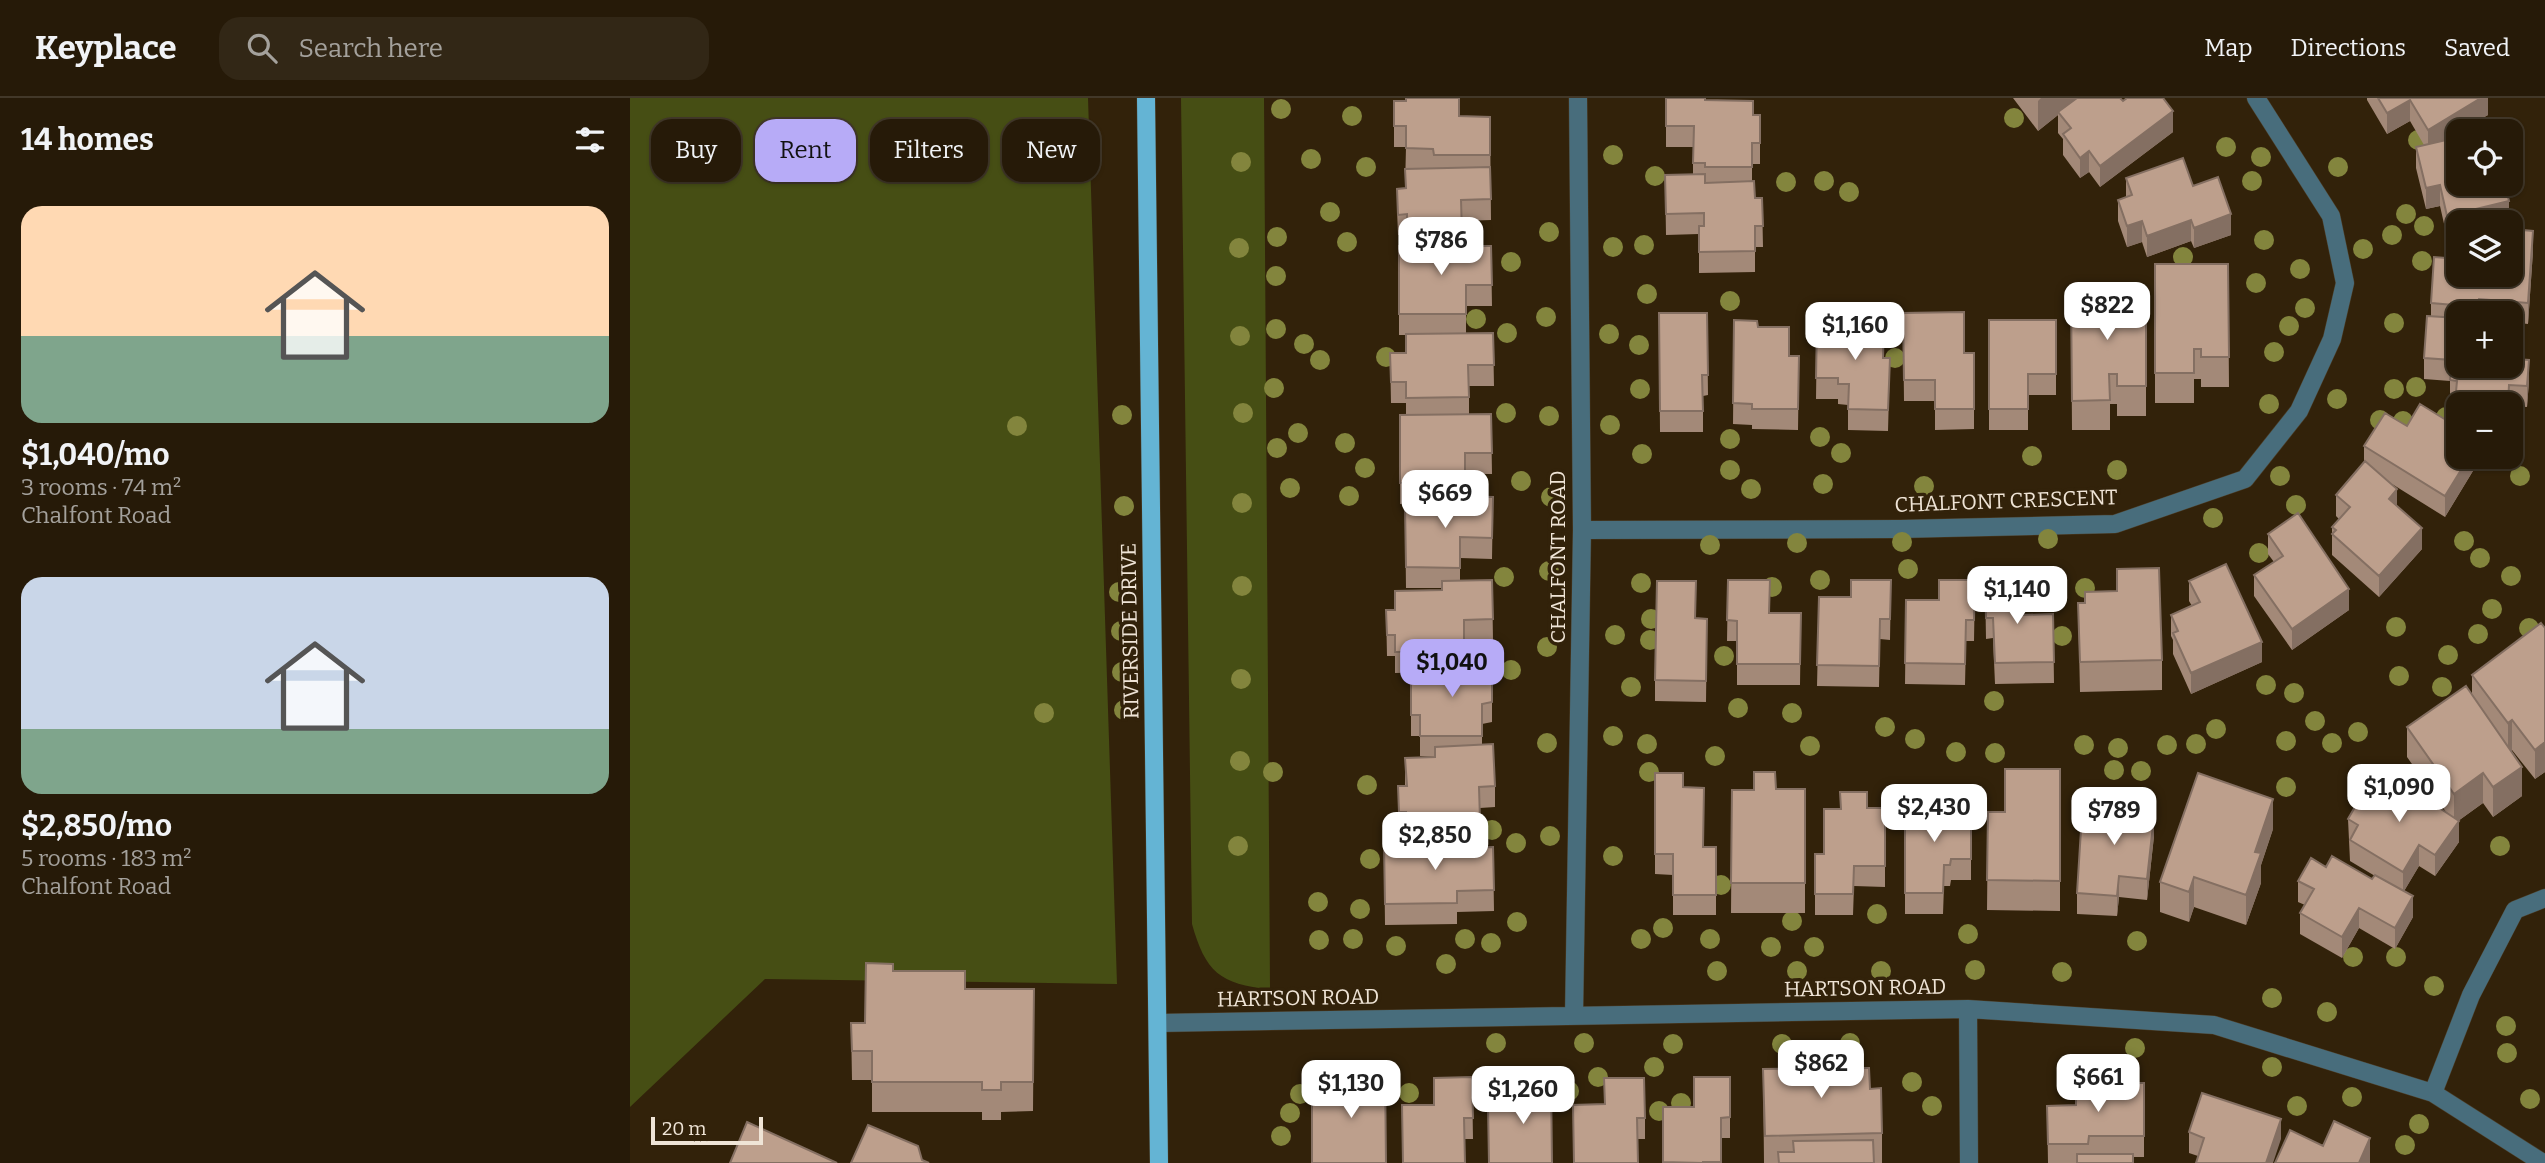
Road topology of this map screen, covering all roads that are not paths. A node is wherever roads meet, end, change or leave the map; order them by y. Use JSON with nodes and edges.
{"nodes":[{"id":1,"x":1146,"y":98,"type":"edge"},
{"id":2,"x":1578,"y":98,"type":"edge"},
{"id":3,"x":2256,"y":98,"type":"edge"},
{"id":4,"x":1581,"y":530,"type":"junction"},
{"id":5,"x":2545,"y":898,"type":"edge"},
{"id":6,"x":1968,"y":1009,"type":"junction"},
{"id":7,"x":1574,"y":1016,"type":"junction"},
{"id":8,"x":1158,"y":1023,"type":"junction"},
{"id":9,"x":2433,"y":1093,"type":"junction"},
{"id":10,"x":1159,"y":1163,"type":"edge"},
{"id":11,"x":1969,"y":1163,"type":"edge"},
{"id":12,"x":2543,"y":1163,"type":"edge"}],
"edges":[{"from":1,"to":8,"type":"main road","name":"RIVERSIDE DRIVE"},
{"from":2,"to":4,"type":"street","name":"CHALFONT ROAD"},
{"from":3,"to":4,"type":"street","name":"CHALFONT CRESCENT"},
{"from":4,"to":7,"type":"street","name":"CHALFONT ROAD"},
{"from":5,"to":9,"type":"street"},
{"from":6,"to":7,"type":"street","name":"HARTSON ROAD"},
{"from":6,"to":9,"type":"street","name":"HARTSON ROAD"},
{"from":6,"to":11,"type":"street"},
{"from":7,"to":8,"type":"street","name":"HARTSON ROAD"},
{"from":8,"to":10,"type":"main road","name":"RIVERSIDE DRIVE"},
{"from":9,"to":12,"type":"street","name":"HARTSON ROAD"}]}
